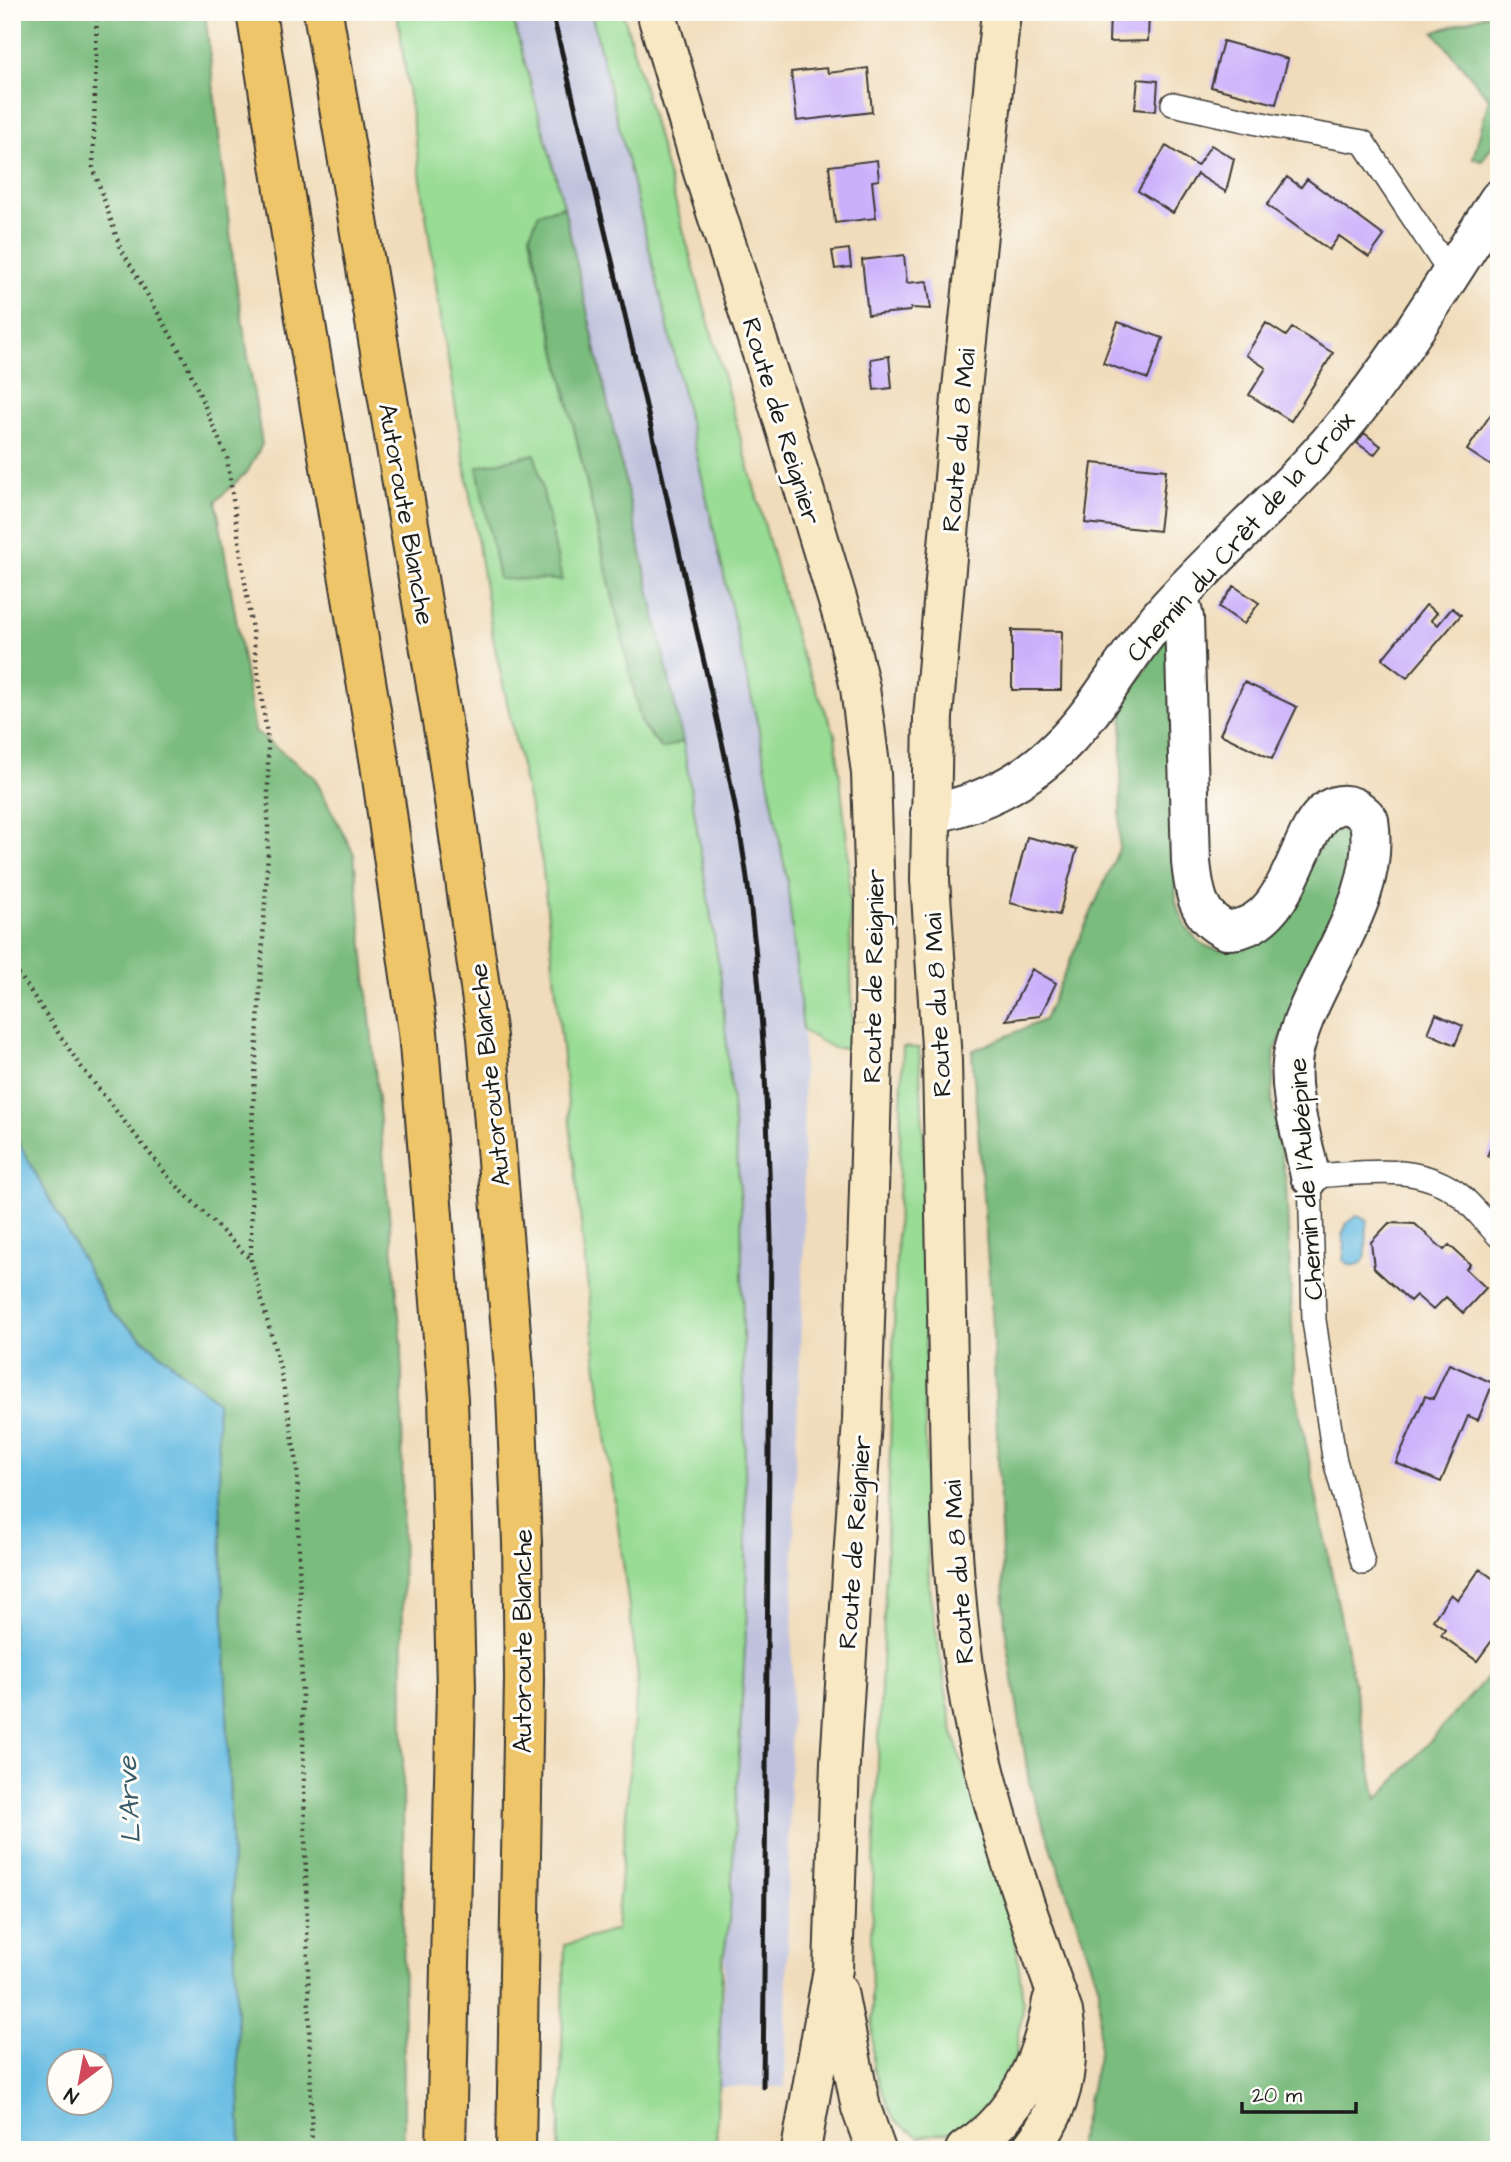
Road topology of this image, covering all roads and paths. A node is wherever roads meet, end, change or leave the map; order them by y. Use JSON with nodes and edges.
{"nodes":[{"id":1,"x":97,"y":12,"type":"edge"},
{"id":2,"x":256,"y":12,"type":"edge"},
{"id":3,"x":324,"y":12,"type":"edge"},
{"id":4,"x":656,"y":12,"type":"edge"},
{"id":5,"x":1001,"y":12,"type":"edge"},
{"id":6,"x":1173,"y":104,"type":"dead end"},
{"id":7,"x":1499,"y":199,"type":"edge"},
{"id":8,"x":1450,"y":273,"type":"junction"},
{"id":9,"x":1176,"y":600,"type":"junction"},
{"id":10,"x":930,"y":814,"type":"junction"},
{"id":11,"x":12,"y":970,"type":"edge"},
{"id":12,"x":1310,"y":1176,"type":"junction"},
{"id":13,"x":1499,"y":1236,"type":"edge"},
{"id":14,"x":251,"y":1260,"type":"junction"},
{"id":15,"x":1363,"y":1563,"type":"dead end"},
{"id":16,"x":833,"y":1969,"type":"junction"},
{"id":17,"x":1054,"y":1988,"type":"junction"},
{"id":18,"x":1499,"y":2103,"type":"edge"},
{"id":19,"x":312,"y":2150,"type":"edge"},
{"id":20,"x":446,"y":2150,"type":"edge"},
{"id":21,"x":516,"y":2150,"type":"edge"},
{"id":22,"x":801,"y":2150,"type":"edge"},
{"id":23,"x":876,"y":2150,"type":"edge"},
{"id":24,"x":965,"y":2150,"type":"edge"},
{"id":25,"x":1030,"y":2150,"type":"edge"},
{"id":26,"x":1487,"y":2150,"type":"edge"}],
"edges":[{"from":1,"to":14,"type":"path"},
{"from":2,"to":20,"type":"highway"},
{"from":3,"to":21,"type":"highway","name":"Autoroute Blanche"},
{"from":4,"to":16,"type":"main road","name":"Route de Reignier"},
{"from":5,"to":10,"type":"main road","name":"Route du 8 Mai"},
{"from":6,"to":8,"type":"lane"},
{"from":7,"to":8,"type":"street","name":"Chemin du Crêt de la Croix"},
{"from":8,"to":9,"type":"street","name":"Chemin du Crêt de la Croix"},
{"from":9,"to":10,"type":"street","name":"Chemin du Crêt de la Croix"},
{"from":9,"to":12,"type":"street","name":"Chemin de l'Aubépine"},
{"from":10,"to":17,"type":"main road","name":"Route du 8 Mai"},
{"from":11,"to":14,"type":"path"},
{"from":12,"to":13,"type":"lane"},
{"from":12,"to":15,"type":"lane","name":"Chemin de l'Aubépine"},
{"from":14,"to":19,"type":"path"},
{"from":16,"to":22,"type":"main road","name":"Route de Reignier"},
{"from":16,"to":23,"type":"main road","name":"Route de Reignier"},
{"from":17,"to":24,"type":"main road","name":"Route du 8 Mai"},
{"from":17,"to":25,"type":"main road","name":"Route du 8 Mai"},
{"from":18,"to":26,"type":"path"}]}
